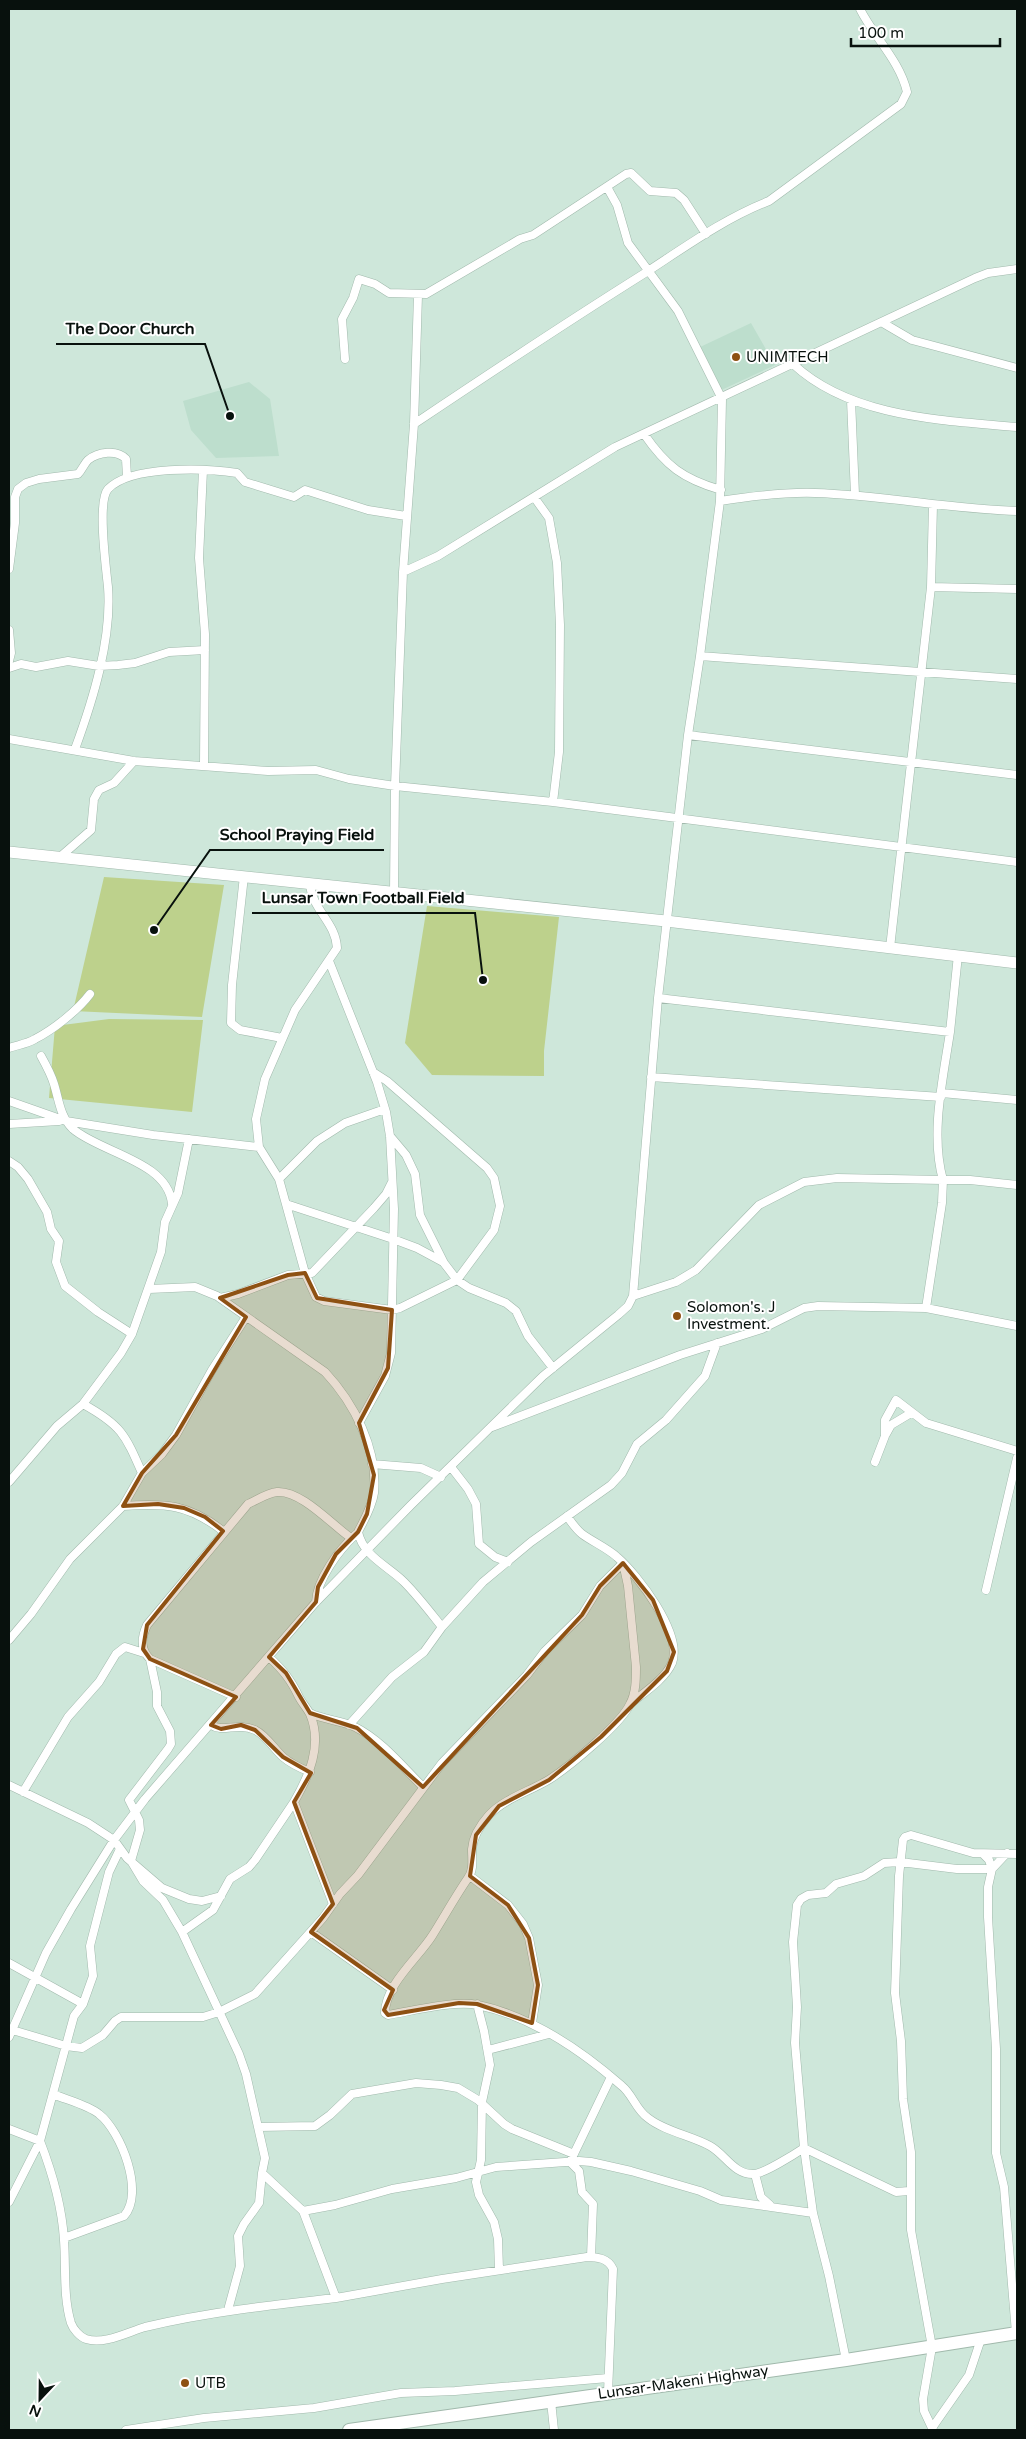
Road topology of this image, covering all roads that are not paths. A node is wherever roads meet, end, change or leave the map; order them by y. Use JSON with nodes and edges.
{"nodes":[{"id":1,"x":864,"y":11,"type":"edge"},
{"id":2,"x":607,"y":186,"type":"junction"},
{"id":3,"x":706,"y":234,"type":"junction"},
{"id":4,"x":1017,"y":269,"type":"edge"},
{"id":5,"x":647,"y":272,"type":"junction"},
{"id":6,"x":418,"y":295,"type":"junction"},
{"id":7,"x":883,"y":323,"type":"junction"},
{"id":8,"x":345,"y":359,"type":"dead end"},
{"id":9,"x":794,"y":364,"type":"junction"},
{"id":10,"x":1017,"y":368,"type":"edge"},
{"id":11,"x":722,"y":399,"type":"junction"},
{"id":12,"x":851,"y":400,"type":"junction"},
{"id":13,"x":414,"y":424,"type":"junction"},
{"id":14,"x":1017,"y":427,"type":"edge"},
{"id":15,"x":644,"y":434,"type":"junction"},
{"id":16,"x":203,"y":470,"type":"junction"},
{"id":17,"x":127,"y":477,"type":"junction"},
{"id":18,"x":721,"y":490,"type":"junction"},
{"id":19,"x":855,"y":496,"type":"junction"},
{"id":20,"x":534,"y":497,"type":"junction"},
{"id":21,"x":720,"y":501,"type":"junction"},
{"id":22,"x":933,"y":505,"type":"junction"},
{"id":23,"x":1017,"y":511,"type":"edge"},
{"id":24,"x":406,"y":516,"type":"junction"},
{"id":25,"x":9,"y":569,"type":"edge"},
{"id":26,"x":403,"y":572,"type":"junction"},
{"id":27,"x":931,"y":587,"type":"junction"},
{"id":28,"x":1017,"y":589,"type":"edge"},
{"id":29,"x":9,"y":630,"type":"edge"},
{"id":30,"x":205,"y":650,"type":"junction"},
{"id":31,"x":700,"y":656,"type":"junction"},
{"id":32,"x":9,"y":660,"type":"edge"},
{"id":33,"x":99,"y":666,"type":"junction"},
{"id":34,"x":9,"y":668,"type":"edge"},
{"id":35,"x":920,"y":671,"type":"junction"},
{"id":36,"x":1017,"y":679,"type":"edge"},
{"id":37,"x":688,"y":736,"type":"junction"},
{"id":38,"x":9,"y":739,"type":"edge"},
{"id":39,"x":75,"y":749,"type":"junction"},
{"id":40,"x":134,"y":761,"type":"junction"},
{"id":41,"x":910,"y":762,"type":"junction"},
{"id":42,"x":204,"y":766,"type":"junction"},
{"id":43,"x":1017,"y":775,"type":"edge"},
{"id":44,"x":395,"y":786,"type":"junction"},
{"id":45,"x":553,"y":802,"type":"junction"},
{"id":46,"x":678,"y":818,"type":"junction"},
{"id":47,"x":900,"y":847,"type":"junction"},
{"id":48,"x":9,"y":852,"type":"edge"},
{"id":49,"x":60,"y":856,"type":"junction"},
{"id":50,"x":1017,"y":862,"type":"edge"},
{"id":51,"x":244,"y":876,"type":"junction"},
{"id":52,"x":310,"y":883,"type":"junction"},
{"id":53,"x":394,"y":892,"type":"junction"},
{"id":54,"x":666,"y":921,"type":"junction"},
{"id":55,"x":890,"y":948,"type":"junction"},
{"id":56,"x":958,"y":955,"type":"junction"},
{"id":57,"x":329,"y":962,"type":"junction"},
{"id":58,"x":1017,"y":963,"type":"edge"},
{"id":59,"x":90,"y":994,"type":"dead end"},
{"id":60,"x":658,"y":998,"type":"junction"},
{"id":61,"x":950,"y":1032,"type":"junction"},
{"id":62,"x":282,"y":1038,"type":"junction"},
{"id":63,"x":9,"y":1048,"type":"edge"},
{"id":64,"x":41,"y":1056,"type":"dead end"},
{"id":65,"x":373,"y":1072,"type":"junction"},
{"id":66,"x":650,"y":1077,"type":"junction"},
{"id":67,"x":941,"y":1095,"type":"junction"},
{"id":68,"x":1017,"y":1100,"type":"edge"},
{"id":69,"x":9,"y":1101,"type":"edge"},
{"id":70,"x":385,"y":1110,"type":"junction"},
{"id":71,"x":66,"y":1121,"type":"junction"},
{"id":72,"x":9,"y":1124,"type":"edge"},
{"id":73,"x":390,"y":1136,"type":"junction"},
{"id":74,"x":189,"y":1139,"type":"junction"},
{"id":75,"x":259,"y":1147,"type":"junction"},
{"id":76,"x":9,"y":1161,"type":"edge"},
{"id":77,"x":279,"y":1179,"type":"junction"},
{"id":78,"x":392,"y":1180,"type":"junction"},
{"id":79,"x":943,"y":1180,"type":"junction"},
{"id":80,"x":1017,"y":1184,"type":"edge"},
{"id":81,"x":172,"y":1204,"type":"junction"},
{"id":82,"x":286,"y":1204,"type":"junction"},
{"id":83,"x":355,"y":1228,"type":"junction"},
{"id":84,"x":393,"y":1239,"type":"junction"},
{"id":85,"x":444,"y":1263,"type":"junction"},
{"id":86,"x":305,"y":1273,"type":"junction"},
{"id":87,"x":456,"y":1280,"type":"junction"},
{"id":88,"x":149,"y":1289,"type":"junction"},
{"id":89,"x":634,"y":1296,"type":"junction"},
{"id":90,"x":220,"y":1298,"type":"junction"},
{"id":91,"x":926,"y":1308,"type":"junction"},
{"id":92,"x":392,"y":1310,"type":"junction"},
{"id":93,"x":246,"y":1317,"type":"junction"},
{"id":94,"x":1017,"y":1326,"type":"edge"},
{"id":95,"x":132,"y":1334,"type":"junction"},
{"id":96,"x":717,"y":1343,"type":"junction"},
{"id":97,"x":552,"y":1368,"type":"junction"},
{"id":98,"x":83,"y":1404,"type":"junction"},
{"id":99,"x":911,"y":1413,"type":"junction"},
{"id":100,"x":359,"y":1423,"type":"junction"},
{"id":101,"x":488,"y":1428,"type":"junction"},
{"id":102,"x":885,"y":1436,"type":"junction"},
{"id":103,"x":1017,"y":1451,"type":"edge"},
{"id":104,"x":1017,"y":1458,"type":"edge"},
{"id":105,"x":875,"y":1462,"type":"dead end"},
{"id":106,"x":372,"y":1464,"type":"junction"},
{"id":107,"x":451,"y":1467,"type":"junction"},
{"id":108,"x":142,"y":1473,"type":"junction"},
{"id":109,"x":441,"y":1477,"type":"junction"},
{"id":110,"x":9,"y":1482,"type":"edge"},
{"id":111,"x":123,"y":1506,"type":"junction"},
{"id":112,"x":567,"y":1516,"type":"junction"},
{"id":113,"x":223,"y":1531,"type":"junction"},
{"id":114,"x":358,"y":1532,"type":"junction"},
{"id":115,"x":351,"y":1540,"type":"junction"},
{"id":116,"x":360,"y":1543,"type":"junction"},
{"id":117,"x":366,"y":1551,"type":"junction"},
{"id":118,"x":508,"y":1562,"type":"junction"},
{"id":119,"x":623,"y":1563,"type":"junction"},
{"id":120,"x":986,"y":1590,"type":"dead end"},
{"id":121,"x":316,"y":1602,"type":"junction"},
{"id":122,"x":9,"y":1624,"type":"edge"},
{"id":123,"x":442,"y":1627,"type":"junction"},
{"id":124,"x":17,"y":1629,"type":"junction"},
{"id":125,"x":9,"y":1640,"type":"edge"},
{"id":126,"x":144,"y":1652,"type":"junction"},
{"id":127,"x":269,"y":1657,"type":"junction"},
{"id":128,"x":150,"y":1659,"type":"junction"},
{"id":129,"x":236,"y":1697,"type":"junction"},
{"id":130,"x":631,"y":1703,"type":"junction"},
{"id":131,"x":310,"y":1713,"type":"junction"},
{"id":132,"x":211,"y":1725,"type":"junction"},
{"id":133,"x":349,"y":1725,"type":"junction"},
{"id":134,"x":310,"y":1772,"type":"junction"},
{"id":135,"x":9,"y":1785,"type":"edge"},
{"id":136,"x":423,"y":1787,"type":"junction"},
{"id":137,"x":23,"y":1792,"type":"junction"},
{"id":138,"x":294,"y":1802,"type":"junction"},
{"id":139,"x":134,"y":1814,"type":"junction"},
{"id":140,"x":114,"y":1840,"type":"junction"},
{"id":141,"x":120,"y":1849,"type":"junction"},
{"id":142,"x":1007,"y":1853,"type":"junction"},
{"id":143,"x":983,"y":1854,"type":"junction"},
{"id":144,"x":1017,"y":1854,"type":"edge"},
{"id":145,"x":131,"y":1861,"type":"junction"},
{"id":146,"x":900,"y":1862,"type":"junction"},
{"id":147,"x":992,"y":1869,"type":"junction"},
{"id":148,"x":470,"y":1876,"type":"junction"},
{"id":149,"x":221,"y":1896,"type":"junction"},
{"id":150,"x":333,"y":1904,"type":"junction"},
{"id":151,"x":182,"y":1932,"type":"junction"},
{"id":152,"x":311,"y":1932,"type":"junction"},
{"id":153,"x":9,"y":1963,"type":"edge"},
{"id":154,"x":36,"y":1978,"type":"junction"},
{"id":155,"x":393,"y":1990,"type":"junction"},
{"id":156,"x":82,"y":2004,"type":"junction"},
{"id":157,"x":477,"y":2004,"type":"junction"},
{"id":158,"x":219,"y":2012,"type":"junction"},
{"id":159,"x":532,"y":2023,"type":"junction"},
{"id":160,"x":10,"y":2032,"type":"edge"},
{"id":161,"x":549,"y":2034,"type":"junction"},
{"id":162,"x":66,"y":2046,"type":"junction"},
{"id":163,"x":488,"y":2050,"type":"junction"},
{"id":164,"x":611,"y":2077,"type":"junction"},
{"id":165,"x":53,"y":2094,"type":"junction"},
{"id":166,"x":482,"y":2102,"type":"junction"},
{"id":167,"x":258,"y":2127,"type":"junction"},
{"id":168,"x":9,"y":2129,"type":"edge"},
{"id":169,"x":40,"y":2141,"type":"junction"},
{"id":170,"x":804,"y":2148,"type":"junction"},
{"id":171,"x":574,"y":2154,"type":"junction"},
{"id":172,"x":570,"y":2162,"type":"junction"},
{"id":173,"x":262,"y":2172,"type":"junction"},
{"id":174,"x":478,"y":2172,"type":"junction"},
{"id":175,"x":754,"y":2174,"type":"junction"},
{"id":176,"x":910,"y":2191,"type":"junction"},
{"id":177,"x":9,"y":2202,"type":"edge"},
{"id":178,"x":771,"y":2206,"type":"junction"},
{"id":179,"x":303,"y":2211,"type":"junction"},
{"id":180,"x":813,"y":2213,"type":"junction"},
{"id":181,"x":64,"y":2238,"type":"junction"},
{"id":182,"x":591,"y":2257,"type":"junction"},
{"id":183,"x":499,"y":2270,"type":"junction"},
{"id":184,"x":336,"y":2298,"type":"junction"},
{"id":185,"x":228,"y":2310,"type":"junction"},
{"id":186,"x":1017,"y":2333,"type":"edge"},
{"id":187,"x":981,"y":2339,"type":"junction"},
{"id":188,"x":932,"y":2346,"type":"junction"},
{"id":189,"x":846,"y":2360,"type":"junction"},
{"id":190,"x":608,"y":2378,"type":"junction"},
{"id":191,"x":608,"y":2393,"type":"junction"},
{"id":192,"x":551,"y":2401,"type":"junction"},
{"id":193,"x":932,"y":2429,"type":"edge"},
{"id":194,"x":126,"y":2430,"type":"edge"},
{"id":195,"x":349,"y":2430,"type":"edge"},
{"id":196,"x":554,"y":2430,"type":"edge"}],
"edges":[{"from":1,"to":3,"type":"street"},
{"from":2,"to":3,"type":"street"},
{"from":2,"to":5,"type":"street"},
{"from":2,"to":6,"type":"street"},
{"from":3,"to":5,"type":"street"},
{"from":4,"to":7,"type":"street"},
{"from":5,"to":11,"type":"street"},
{"from":5,"to":13,"type":"street"},
{"from":6,"to":8,"type":"street"},
{"from":6,"to":13,"type":"street"},
{"from":7,"to":9,"type":"street"},
{"from":7,"to":10,"type":"street"},
{"from":9,"to":11,"type":"street"},
{"from":9,"to":12,"type":"street"},
{"from":11,"to":15,"type":"street"},
{"from":11,"to":18,"type":"street"},
{"from":12,"to":14,"type":"street"},
{"from":12,"to":19,"type":"street"},
{"from":13,"to":24,"type":"street"},
{"from":15,"to":18,"type":"street"},
{"from":15,"to":20,"type":"street"},
{"from":16,"to":17,"type":"street"},
{"from":16,"to":24,"type":"street"},
{"from":16,"to":30,"type":"street"},
{"from":17,"to":25,"type":"street"},
{"from":17,"to":33,"type":"street"},
{"from":18,"to":21,"type":"street"},
{"from":19,"to":21,"type":"street"},
{"from":19,"to":22,"type":"street"},
{"from":20,"to":26,"type":"street"},
{"from":20,"to":45,"type":"street"},
{"from":21,"to":31,"type":"street"},
{"from":22,"to":23,"type":"street"},
{"from":22,"to":27,"type":"street"},
{"from":24,"to":26,"type":"street"},
{"from":26,"to":44,"type":"street"},
{"from":27,"to":28,"type":"street"},
{"from":27,"to":35,"type":"street"},
{"from":29,"to":32,"type":"street"},
{"from":30,"to":33,"type":"street"},
{"from":30,"to":42,"type":"street"},
{"from":31,"to":35,"type":"street"},
{"from":31,"to":37,"type":"street"},
{"from":33,"to":34,"type":"street"},
{"from":33,"to":39,"type":"street"},
{"from":35,"to":36,"type":"street"},
{"from":35,"to":41,"type":"street"},
{"from":37,"to":41,"type":"street"},
{"from":37,"to":46,"type":"street"},
{"from":38,"to":39,"type":"street"},
{"from":39,"to":40,"type":"street"},
{"from":40,"to":42,"type":"street"},
{"from":40,"to":49,"type":"street"},
{"from":41,"to":43,"type":"street"},
{"from":41,"to":47,"type":"street"},
{"from":42,"to":44,"type":"street"},
{"from":44,"to":45,"type":"street"},
{"from":44,"to":53,"type":"street"},
{"from":45,"to":46,"type":"street"},
{"from":46,"to":47,"type":"street"},
{"from":46,"to":54,"type":"street"},
{"from":47,"to":50,"type":"street"},
{"from":47,"to":55,"type":"street"},
{"from":48,"to":49,"type":"street"},
{"from":49,"to":51,"type":"street"},
{"from":51,"to":52,"type":"street"},
{"from":51,"to":62,"type":"street"},
{"from":52,"to":53,"type":"street"},
{"from":52,"to":57,"type":"street"},
{"from":53,"to":54,"type":"street"},
{"from":54,"to":55,"type":"street"},
{"from":54,"to":60,"type":"street"},
{"from":55,"to":56,"type":"street"},
{"from":56,"to":58,"type":"street"},
{"from":56,"to":61,"type":"street"},
{"from":57,"to":62,"type":"street"},
{"from":57,"to":65,"type":"street"},
{"from":59,"to":63,"type":"street"},
{"from":60,"to":61,"type":"street"},
{"from":60,"to":66,"type":"street"},
{"from":61,"to":67,"type":"street"},
{"from":62,"to":75,"type":"street"},
{"from":64,"to":71,"type":"street"},
{"from":65,"to":70,"type":"street"},
{"from":65,"to":87,"type":"street"},
{"from":66,"to":67,"type":"street"},
{"from":66,"to":89,"type":"street"},
{"from":67,"to":68,"type":"street"},
{"from":67,"to":79,"type":"street"},
{"from":69,"to":71,"type":"street"},
{"from":70,"to":73,"type":"street"},
{"from":70,"to":77,"type":"street"},
{"from":71,"to":72,"type":"street"},
{"from":71,"to":74,"type":"street"},
{"from":71,"to":81,"type":"street"},
{"from":73,"to":78,"type":"street"},
{"from":73,"to":85,"type":"street"},
{"from":74,"to":75,"type":"street"},
{"from":74,"to":81,"type":"street"},
{"from":75,"to":77,"type":"street"},
{"from":76,"to":95,"type":"street"},
{"from":77,"to":82,"type":"street"},
{"from":78,"to":83,"type":"street"},
{"from":78,"to":84,"type":"street"},
{"from":79,"to":80,"type":"street"},
{"from":79,"to":89,"type":"street"},
{"from":79,"to":91,"type":"street"},
{"from":81,"to":88,"type":"street"},
{"from":82,"to":83,"type":"street"},
{"from":82,"to":86,"type":"street"},
{"from":83,"to":84,"type":"street"},
{"from":83,"to":86,"type":"street"},
{"from":84,"to":85,"type":"street"},
{"from":84,"to":92,"type":"street"},
{"from":85,"to":87,"type":"street"},
{"from":86,"to":90,"type":"street"},
{"from":86,"to":92,"type":"street"},
{"from":87,"to":92,"type":"street"},
{"from":87,"to":97,"type":"street"},
{"from":88,"to":90,"type":"street"},
{"from":88,"to":95,"type":"street"},
{"from":89,"to":97,"type":"street"},
{"from":90,"to":93,"type":"street"},
{"from":91,"to":94,"type":"street"},
{"from":91,"to":96,"type":"street"},
{"from":92,"to":100,"type":"street"},
{"from":93,"to":100,"type":"street"},
{"from":93,"to":108,"type":"street"},
{"from":95,"to":98,"type":"street"},
{"from":96,"to":101,"type":"street"},
{"from":96,"to":112,"type":"street"},
{"from":97,"to":101,"type":"street"},
{"from":98,"to":108,"type":"street"},
{"from":98,"to":110,"type":"street"},
{"from":99,"to":102,"type":"street"},
{"from":99,"to":102,"type":"street"},
{"from":99,"to":103,"type":"street"},
{"from":100,"to":106,"type":"street"},
{"from":101,"to":107,"type":"street"},
{"from":102,"to":105,"type":"street"},
{"from":104,"to":120,"type":"street"},
{"from":106,"to":109,"type":"street"},
{"from":106,"to":114,"type":"street"},
{"from":107,"to":109,"type":"street"},
{"from":107,"to":118,"type":"street"},
{"from":108,"to":111,"type":"street"},
{"from":109,"to":117,"type":"street"},
{"from":111,"to":113,"type":"street"},
{"from":111,"to":124,"type":"street"},
{"from":112,"to":118,"type":"street"},
{"from":112,"to":119,"type":"street"},
{"from":113,"to":115,"type":"street"},
{"from":113,"to":126,"type":"street"},
{"from":114,"to":115,"type":"street"},
{"from":114,"to":116,"type":"street"},
{"from":115,"to":116,"type":"street"},
{"from":115,"to":121,"type":"street"},
{"from":116,"to":117,"type":"street"},
{"from":117,"to":121,"type":"street"},
{"from":117,"to":123,"type":"street"},
{"from":118,"to":123,"type":"street"},
{"from":119,"to":130,"type":"street"},
{"from":119,"to":130,"type":"street"},
{"from":119,"to":136,"type":"street"},
{"from":121,"to":127,"type":"street"},
{"from":122,"to":124,"type":"street"},
{"from":123,"to":133,"type":"street"},
{"from":124,"to":125,"type":"street"},
{"from":126,"to":128,"type":"street"},
{"from":126,"to":137,"type":"street"},
{"from":127,"to":129,"type":"street"},
{"from":127,"to":131,"type":"street"},
{"from":128,"to":129,"type":"street"},
{"from":128,"to":139,"type":"street"},
{"from":129,"to":132,"type":"street"},
{"from":130,"to":148,"type":"street"},
{"from":131,"to":133,"type":"street"},
{"from":131,"to":134,"type":"street"},
{"from":132,"to":134,"type":"street"},
{"from":132,"to":139,"type":"street"},
{"from":133,"to":136,"type":"street"},
{"from":134,"to":138,"type":"street"},
{"from":135,"to":137,"type":"street"},
{"from":136,"to":150,"type":"street"},
{"from":137,"to":140,"type":"street"},
{"from":138,"to":149,"type":"street"},
{"from":138,"to":150,"type":"street"},
{"from":139,"to":140,"type":"street"},
{"from":139,"to":145,"type":"street"},
{"from":140,"to":141,"type":"street"},
{"from":140,"to":154,"type":"street"},
{"from":141,"to":145,"type":"street"},
{"from":141,"to":156,"type":"street"},
{"from":142,"to":143,"type":"street"},
{"from":142,"to":144,"type":"street"},
{"from":142,"to":147,"type":"street"},
{"from":143,"to":146,"type":"street"},
{"from":143,"to":147,"type":"street"},
{"from":145,"to":149,"type":"street"},
{"from":145,"to":151,"type":"street"},
{"from":146,"to":147,"type":"street"},
{"from":146,"to":170,"type":"street"},
{"from":146,"to":176,"type":"street"},
{"from":147,"to":186,"type":"street"},
{"from":148,"to":155,"type":"street"},
{"from":148,"to":159,"type":"street"},
{"from":149,"to":151,"type":"street"},
{"from":150,"to":152,"type":"street"},
{"from":151,"to":158,"type":"street"},
{"from":152,"to":155,"type":"street"},
{"from":152,"to":158,"type":"street"},
{"from":153,"to":154,"type":"street"},
{"from":154,"to":156,"type":"street"},
{"from":154,"to":160,"type":"street"},
{"from":155,"to":157,"type":"street"},
{"from":156,"to":162,"type":"street"},
{"from":157,"to":159,"type":"street"},
{"from":157,"to":163,"type":"street"},
{"from":158,"to":162,"type":"street"},
{"from":158,"to":167,"type":"street"},
{"from":159,"to":161,"type":"street"},
{"from":160,"to":162,"type":"street"},
{"from":161,"to":163,"type":"street"},
{"from":161,"to":164,"type":"street"},
{"from":162,"to":165,"type":"street"},
{"from":163,"to":166,"type":"street"},
{"from":164,"to":171,"type":"street"},
{"from":164,"to":175,"type":"street"},
{"from":165,"to":169,"type":"street"},
{"from":165,"to":181,"type":"street"},
{"from":166,"to":167,"type":"street"},
{"from":166,"to":171,"type":"street"},
{"from":166,"to":174,"type":"street"},
{"from":167,"to":173,"type":"street"},
{"from":168,"to":169,"type":"street"},
{"from":169,"to":177,"type":"street"},
{"from":169,"to":181,"type":"street"},
{"from":170,"to":175,"type":"street"},
{"from":170,"to":176,"type":"street"},
{"from":170,"to":180,"type":"street"},
{"from":171,"to":172,"type":"street"},
{"from":172,"to":174,"type":"street"},
{"from":172,"to":178,"type":"street"},
{"from":172,"to":182,"type":"street"},
{"from":173,"to":179,"type":"street"},
{"from":173,"to":185,"type":"street"},
{"from":174,"to":179,"type":"street"},
{"from":174,"to":183,"type":"street"},
{"from":175,"to":178,"type":"street"},
{"from":176,"to":188,"type":"street"},
{"from":178,"to":180,"type":"street"},
{"from":179,"to":184,"type":"street"},
{"from":180,"to":189,"type":"street"},
{"from":181,"to":185,"type":"street"},
{"from":182,"to":183,"type":"street"},
{"from":182,"to":190,"type":"street"},
{"from":183,"to":184,"type":"street"},
{"from":184,"to":185,"type":"street"},
{"from":186,"to":187,"type":"main road","name":"Lunsar-Makeni Highway"},
{"from":187,"to":188,"type":"main road","name":"Lunsar-Makeni Highway"},
{"from":187,"to":193,"type":"street"},
{"from":188,"to":189,"type":"main road","name":"Lunsar-Makeni Highway"},
{"from":188,"to":193,"type":"street"},
{"from":189,"to":191,"type":"main road","name":"Lunsar-Makeni Highway"},
{"from":190,"to":191,"type":"street"},
{"from":190,"to":194,"type":"street"},
{"from":191,"to":192,"type":"main road","name":"Lunsar-Makeni Highway"},
{"from":192,"to":195,"type":"main road","name":"Lunsar-Makeni Highway"},
{"from":192,"to":196,"type":"street"}]}
